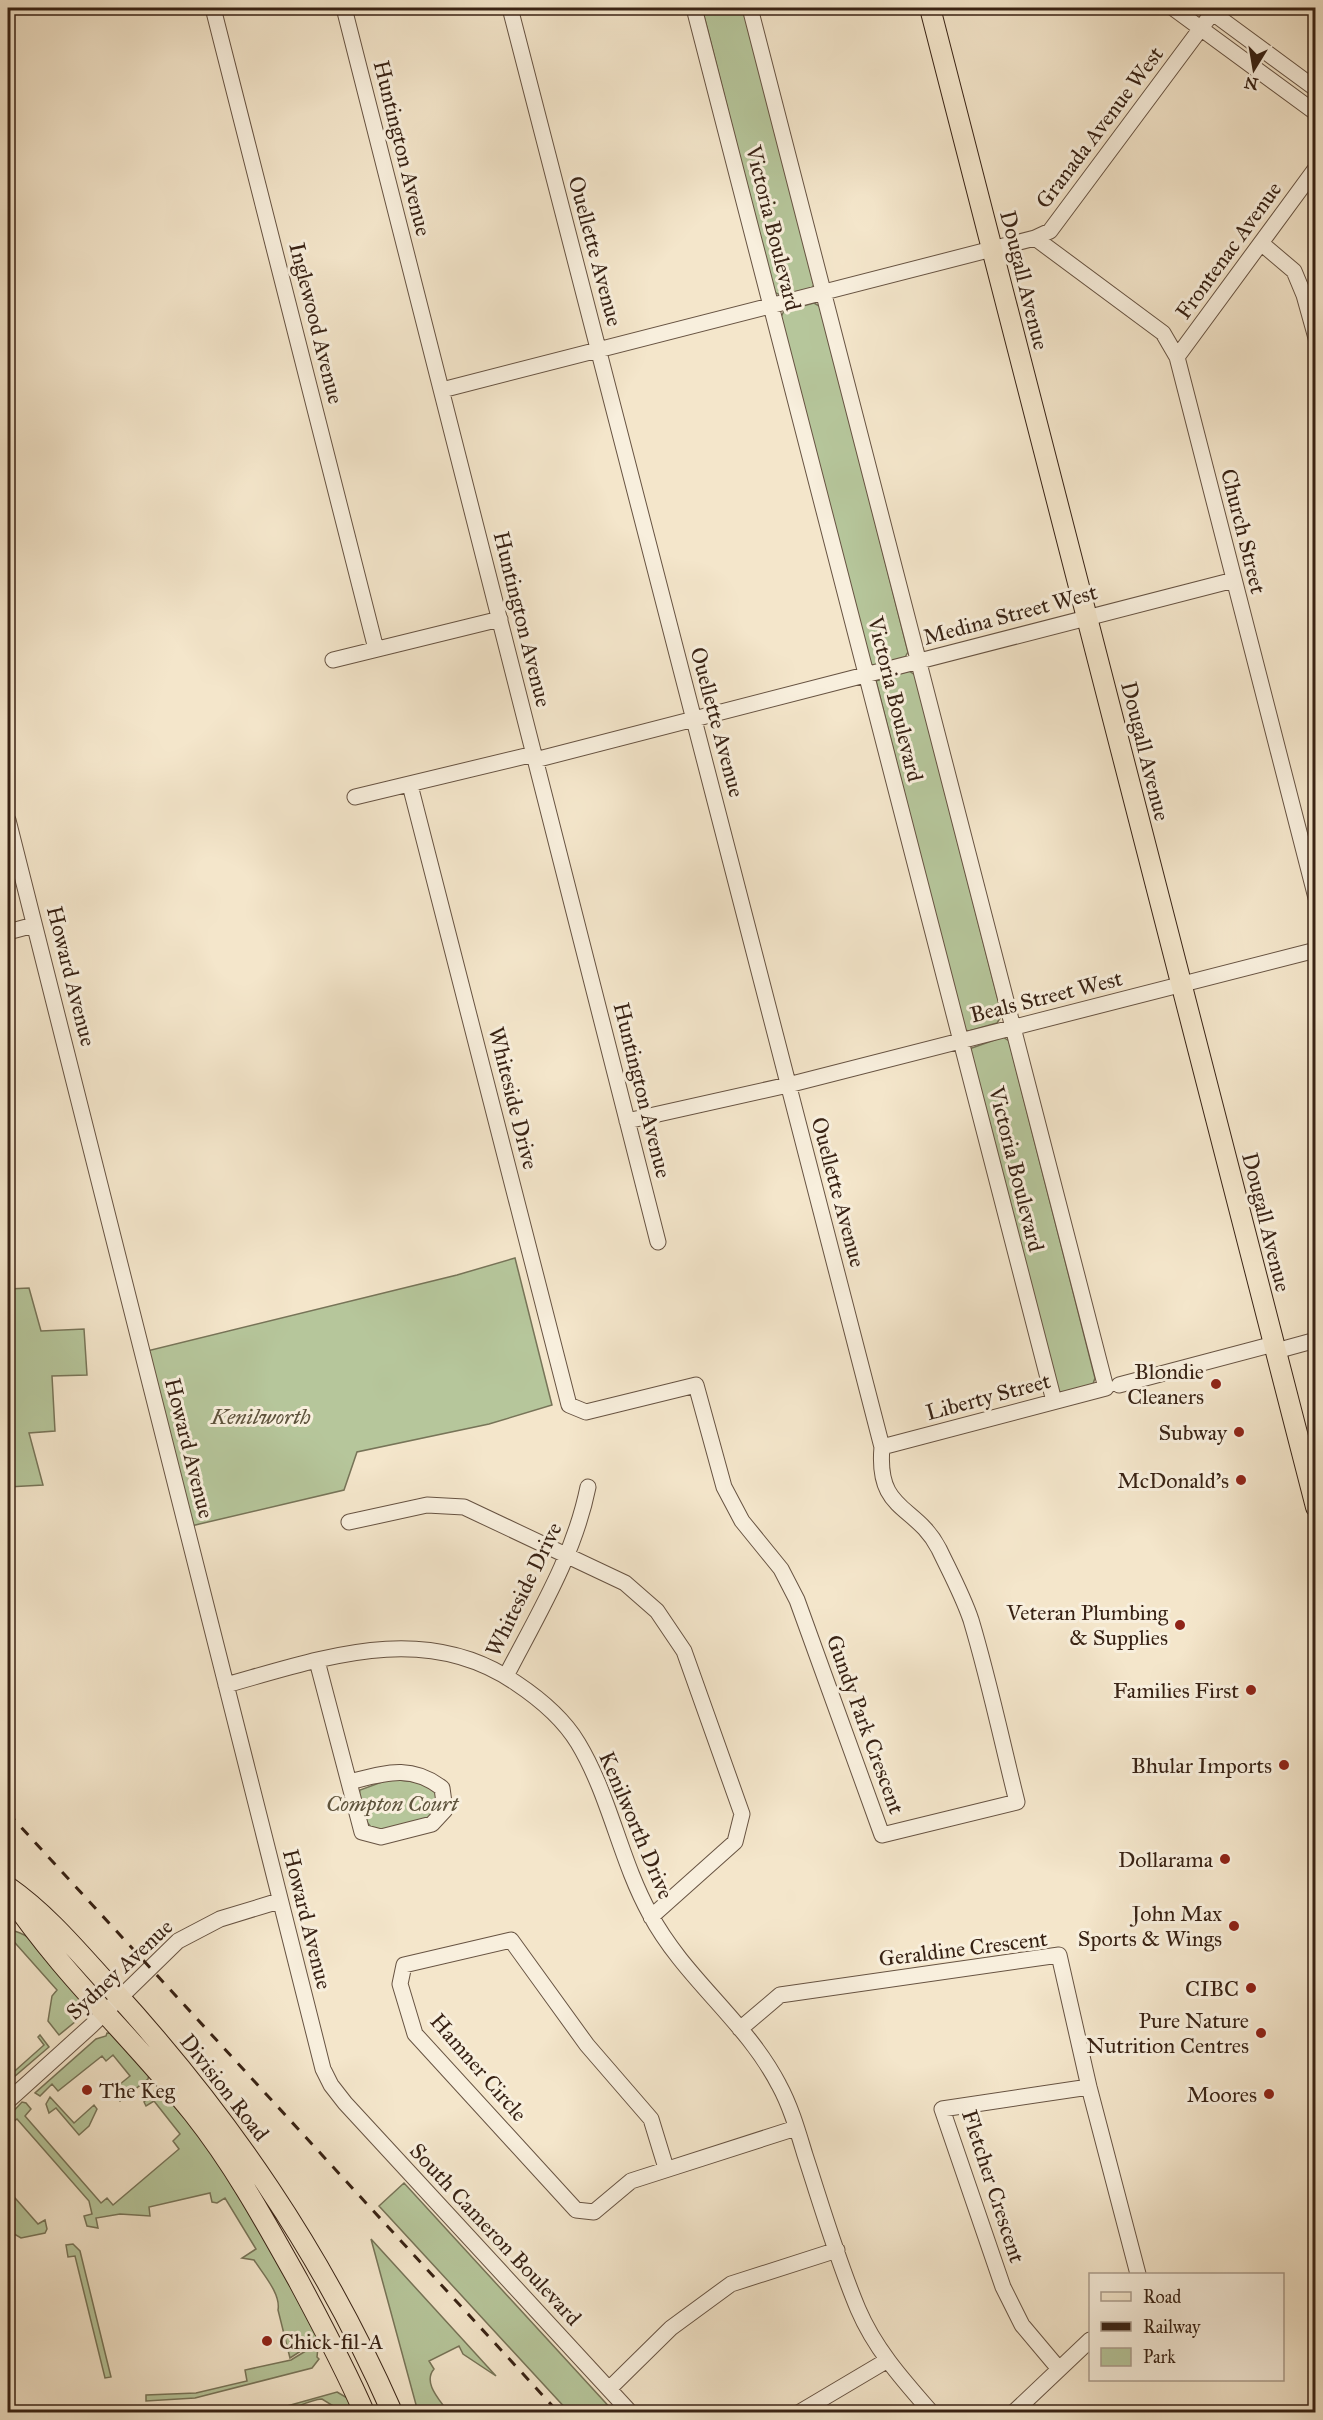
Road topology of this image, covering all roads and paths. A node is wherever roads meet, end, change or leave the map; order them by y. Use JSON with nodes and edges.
{"nodes":[{"id":1,"x":213,"y":8,"type":"edge"},
{"id":2,"x":344,"y":8,"type":"edge"},
{"id":3,"x":510,"y":8,"type":"edge"},
{"id":4,"x":694,"y":8,"type":"edge"},
{"id":5,"x":750,"y":8,"type":"edge"},
{"id":6,"x":930,"y":8,"type":"edge"},
{"id":7,"x":1173,"y":8,"type":"edge"},
{"id":8,"x":1211,"y":9,"type":"edge"},
{"id":9,"x":1200,"y":28,"type":"junction"},
{"id":10,"x":1316,"y":89,"type":"edge"},
{"id":11,"x":1316,"y":113,"type":"edge"},
{"id":12,"x":1316,"y":168,"type":"edge"},
{"id":13,"x":1035,"y":238,"type":"junction"},
{"id":14,"x":1261,"y":243,"type":"junction"},
{"id":15,"x":992,"y":248,"type":"junction"},
{"id":16,"x":823,"y":291,"type":"junction"},
{"id":17,"x":771,"y":305,"type":"junction"},
{"id":18,"x":1316,"y":338,"type":"edge"},
{"id":19,"x":598,"y":350,"type":"junction"},
{"id":20,"x":1177,"y":357,"type":"junction"},
{"id":21,"x":442,"y":390,"type":"junction"},
{"id":22,"x":1234,"y":580,"type":"junction"},
{"id":23,"x":1088,"y":618,"type":"junction"},
{"id":24,"x":500,"y":619,"type":"junction"},
{"id":25,"x":376,"y":649,"type":"junction"},
{"id":26,"x":333,"y":660,"type":"dead end"},
{"id":27,"x":918,"y":661,"type":"junction"},
{"id":28,"x":867,"y":675,"type":"junction"},
{"id":29,"x":694,"y":720,"type":"junction"},
{"id":30,"x":535,"y":757,"type":"junction"},
{"id":31,"x":410,"y":785,"type":"junction"},
{"id":32,"x":355,"y":797,"type":"dead end"},
{"id":33,"x":8,"y":820,"type":"edge"},
{"id":34,"x":1316,"y":898,"type":"edge"},
{"id":35,"x":34,"y":926,"type":"junction"},
{"id":36,"x":8,"y":932,"type":"edge"},
{"id":37,"x":1316,"y":950,"type":"edge"},
{"id":38,"x":1182,"y":985,"type":"junction"},
{"id":39,"x":1013,"y":1028,"type":"junction"},
{"id":40,"x":961,"y":1041,"type":"junction"},
{"id":41,"x":788,"y":1085,"type":"junction"},
{"id":42,"x":627,"y":1121,"type":"junction"},
{"id":43,"x":658,"y":1242,"type":"dead end"},
{"id":44,"x":1316,"y":1340,"type":"edge"},
{"id":45,"x":1275,"y":1347,"type":"junction"},
{"id":46,"x":1112,"y":1386,"type":"junction"},
{"id":47,"x":1054,"y":1401,"type":"junction"},
{"id":48,"x":586,"y":1412,"type":"joint"},
{"id":49,"x":882,"y":1447,"type":"junction"},
{"id":50,"x":588,"y":1487,"type":"dead end"},
{"id":51,"x":1316,"y":1507,"type":"edge"},
{"id":52,"x":349,"y":1522,"type":"dead end"},
{"id":53,"x":569,"y":1555,"type":"junction"},
{"id":54,"x":317,"y":1661,"type":"junction"},
{"id":55,"x":506,"y":1676,"type":"junction"},
{"id":56,"x":226,"y":1685,"type":"junction"},
{"id":57,"x":349,"y":1782,"type":"junction"},
{"id":58,"x":8,"y":1887,"type":"edge"},
{"id":59,"x":8,"y":1892,"type":"edge"},
{"id":60,"x":279,"y":1901,"type":"junction"},
{"id":61,"x":651,"y":1917,"type":"junction"},
{"id":62,"x":120,"y":1998,"type":"junction"},
{"id":63,"x":106,"y":2012,"type":"junction"},
{"id":64,"x":740,"y":2029,"type":"junction"},
{"id":65,"x":331,"y":2085,"type":"joint"},
{"id":66,"x":1089,"y":2087,"type":"junction"},
{"id":67,"x":8,"y":2101,"type":"edge"},
{"id":68,"x":796,"y":2128,"type":"junction"},
{"id":69,"x":666,"y":2168,"type":"junction"},
{"id":70,"x":837,"y":2250,"type":"junction"},
{"id":71,"x":1138,"y":2273,"type":"edge"},
{"id":72,"x":1089,"y":2341,"type":"edge"},
{"id":73,"x":886,"y":2361,"type":"junction"},
{"id":74,"x":1059,"y":2369,"type":"junction"},
{"id":75,"x":609,"y":2389,"type":"junction"},
{"id":76,"x":364,"y":2412,"type":"edge"},
{"id":77,"x":392,"y":2412,"type":"edge"},
{"id":78,"x":630,"y":2412,"type":"edge"},
{"id":79,"x":800,"y":2412,"type":"edge"},
{"id":80,"x":932,"y":2412,"type":"edge"},
{"id":81,"x":1014,"y":2412,"type":"edge"}],
"edges":[{"from":1,"to":25,"type":"street","name":"Inglewood Avenue"},
{"from":2,"to":21,"type":"street","name":"Huntington Avenue"},
{"from":3,"to":19,"type":"street","name":"Ouellette Avenue"},
{"from":4,"to":17,"type":"street","name":"Victoria Boulevard"},
{"from":5,"to":16,"type":"street","name":"Victoria Boulevard"},
{"from":6,"to":15,"type":"main road","name":"Dougall Avenue"},
{"from":7,"to":9,"type":"street"},
{"from":8,"to":9,"type":"street","name":"Granada Avenue West"},
{"from":8,"to":10,"type":"street"},
{"from":9,"to":11,"type":"street"},
{"from":9,"to":13,"type":"street","name":"Granada Avenue West"},
{"from":12,"to":14,"type":"street","name":"Frontenac Avenue"},
{"from":13,"to":15,"type":"street","name":"Granada Avenue West"},
{"from":13,"to":20,"type":"street","name":"Church Street"},
{"from":14,"to":18,"type":"street"},
{"from":14,"to":20,"type":"street","name":"Frontenac Avenue"},
{"from":15,"to":16,"type":"street","name":"Granada Avenue West"},
{"from":15,"to":23,"type":"main road","name":"Dougall Avenue"},
{"from":16,"to":17,"type":"street","name":"Granada Avenue West"},
{"from":16,"to":27,"type":"street","name":"Victoria Boulevard"},
{"from":17,"to":19,"type":"street","name":"Granada Avenue West"},
{"from":17,"to":28,"type":"street","name":"Victoria Boulevard"},
{"from":19,"to":21,"type":"street","name":"Granada Avenue West"},
{"from":19,"to":29,"type":"street","name":"Ouellette Avenue"},
{"from":20,"to":22,"type":"street","name":"Church Street"},
{"from":21,"to":24,"type":"street","name":"Huntington Avenue"},
{"from":22,"to":23,"type":"street","name":"Medina Street West"},
{"from":22,"to":34,"type":"street","name":"Church Street"},
{"from":23,"to":27,"type":"street","name":"Medina Street West"},
{"from":23,"to":38,"type":"main road","name":"Dougall Avenue"},
{"from":24,"to":25,"type":"street"},
{"from":24,"to":30,"type":"street","name":"Huntington Avenue"},
{"from":25,"to":26,"type":"street"},
{"from":27,"to":28,"type":"street","name":"Medina Street West"},
{"from":27,"to":39,"type":"street","name":"Victoria Boulevard"},
{"from":28,"to":29,"type":"street","name":"Medina Street West"},
{"from":28,"to":40,"type":"street","name":"Victoria Boulevard"},
{"from":29,"to":30,"type":"street","name":"Medina Street West"},
{"from":29,"to":41,"type":"street","name":"Ouellette Avenue"},
{"from":30,"to":31,"type":"street","name":"Medina Street West"},
{"from":30,"to":42,"type":"street","name":"Huntington Avenue"},
{"from":31,"to":32,"type":"street","name":"Medina Street West"},
{"from":31,"to":48,"type":"street","name":"Whiteside Drive"},
{"from":33,"to":35,"type":"street","name":"Howard Avenue"},
{"from":35,"to":36,"type":"street"},
{"from":35,"to":56,"type":"street","name":"Howard Avenue"},
{"from":37,"to":38,"type":"street","name":"Beals Street West"},
{"from":38,"to":39,"type":"street","name":"Beals Street West"},
{"from":38,"to":45,"type":"main road","name":"Dougall Avenue"},
{"from":39,"to":40,"type":"street","name":"Beals Street West"},
{"from":39,"to":46,"type":"street","name":"Victoria Boulevard"},
{"from":40,"to":41,"type":"street","name":"Beals Street West"},
{"from":40,"to":47,"type":"street","name":"Victoria Boulevard"},
{"from":41,"to":42,"type":"street","name":"Beals Street West"},
{"from":41,"to":49,"type":"street","name":"Ouellette Avenue"},
{"from":42,"to":43,"type":"street","name":"Huntington Avenue"},
{"from":44,"to":45,"type":"street","name":"Liberty Street"},
{"from":45,"to":46,"type":"street","name":"Liberty Street"},
{"from":45,"to":51,"type":"main road","name":"Dougall Avenue"},
{"from":46,"to":47,"type":"street","name":"Liberty Street"},
{"from":47,"to":49,"type":"street","name":"Liberty Street"},
{"from":48,"to":49,"type":"street","name":"Gundy Park Crescent"},
{"from":50,"to":53,"type":"street","name":"Whiteside Drive"},
{"from":52,"to":53,"type":"street"},
{"from":53,"to":55,"type":"street","name":"Whiteside Drive"},
{"from":53,"to":61,"type":"street"},
{"from":54,"to":55,"type":"street","name":"Kenilworth Drive"},
{"from":54,"to":56,"type":"street","name":"Kenilworth Drive"},
{"from":54,"to":57,"type":"street"},
{"from":55,"to":61,"type":"street","name":"Kenilworth Drive"},
{"from":56,"to":60,"type":"street","name":"Howard Avenue"},
{"from":57,"to":57,"type":"street"},
{"from":58,"to":62,"type":"main road","name":"Division Road"},
{"from":59,"to":63,"type":"main road","name":"Division Road"},
{"from":60,"to":62,"type":"street","name":"Sydney Avenue"},
{"from":60,"to":65,"type":"street","name":"Howard Avenue"},
{"from":61,"to":64,"type":"street","name":"Kenilworth Drive"},
{"from":62,"to":63,"type":"street","name":"Sydney Avenue"},
{"from":62,"to":77,"type":"main road","name":"Division Road"},
{"from":63,"to":67,"type":"street","name":"Sydney Avenue"},
{"from":63,"to":76,"type":"main road","name":"Division Road"},
{"from":64,"to":66,"type":"street","name":"Geraldine Crescent"},
{"from":64,"to":68,"type":"street","name":"Kenilworth Drive"},
{"from":65,"to":75,"type":"street","name":"South Cameron Boulevard"},
{"from":66,"to":71,"type":"street","name":"Geraldine Crescent"},
{"from":66,"to":74,"type":"street","name":"Fletcher Crescent"},
{"from":68,"to":69,"type":"street","name":"Hamner Circle"},
{"from":68,"to":70,"type":"street","name":"Kenilworth Drive"},
{"from":69,"to":69,"type":"street","name":"Hamner Circle"},
{"from":70,"to":73,"type":"street","name":"Kenilworth Drive"},
{"from":70,"to":75,"type":"street"},
{"from":72,"to":74,"type":"street"},
{"from":73,"to":79,"type":"street"},
{"from":73,"to":80,"type":"street","name":"Kenilworth Drive"},
{"from":74,"to":81,"type":"street"},
{"from":75,"to":78,"type":"street","name":"South Cameron Boulevard"}]}
